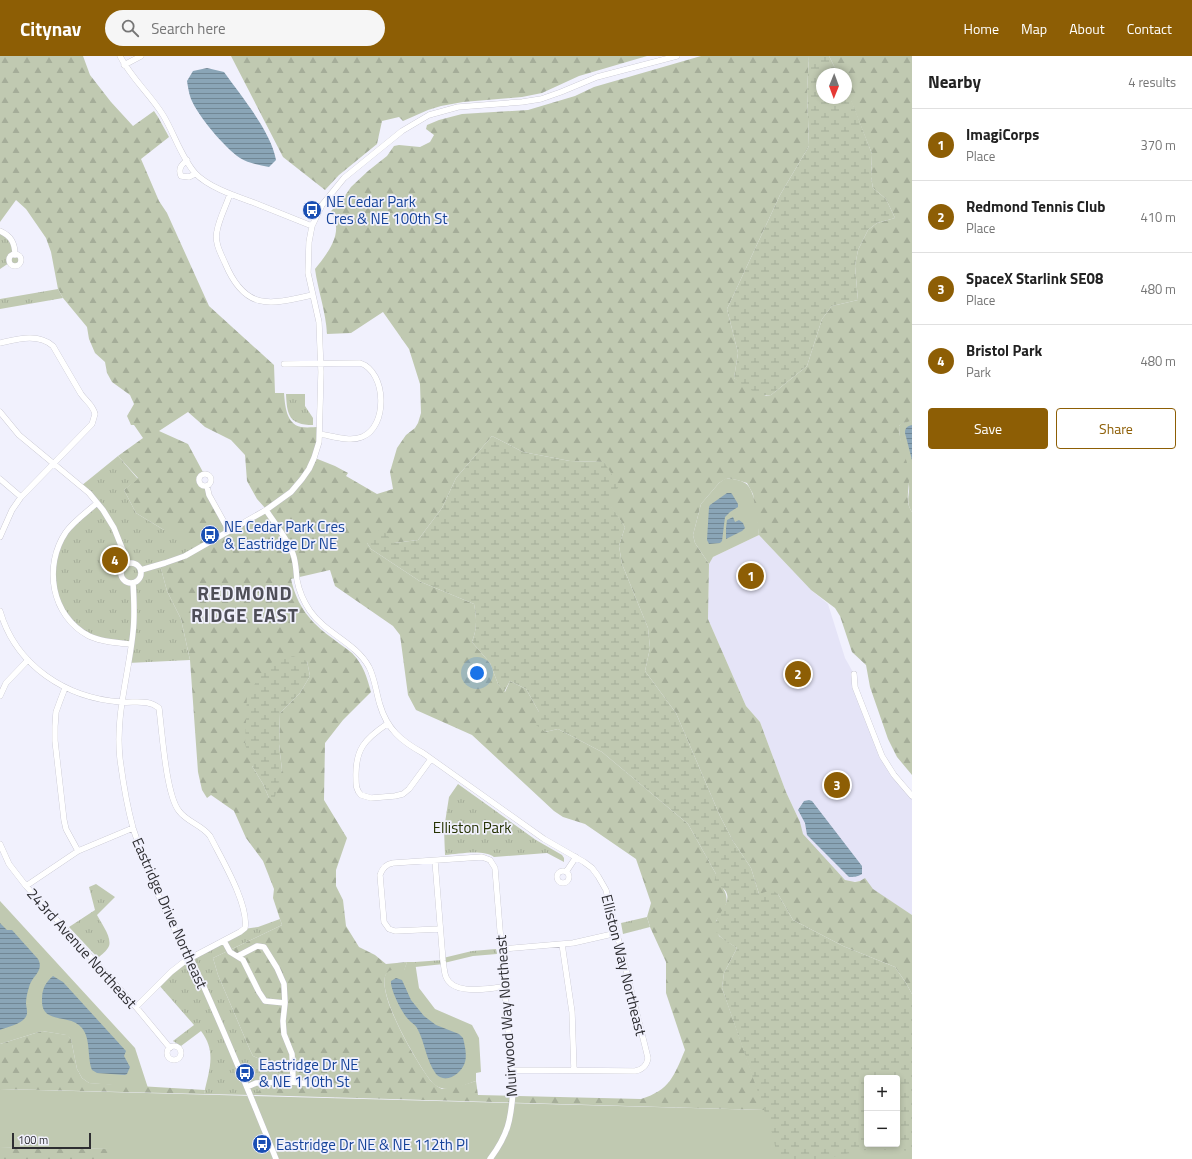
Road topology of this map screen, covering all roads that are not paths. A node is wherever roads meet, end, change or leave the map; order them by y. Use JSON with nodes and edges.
{"nodes":[{"id":1,"x":120,"y":56,"type":"edge"},
{"id":2,"x":141,"y":56,"type":"edge"},
{"id":3,"x":677,"y":56,"type":"edge"},
{"id":4,"x":124,"y":65,"type":"junction"},
{"id":5,"x":187,"y":160,"type":"junction"},
{"id":6,"x":196,"y":174,"type":"junction"},
{"id":7,"x":230,"y":194,"type":"junction"},
{"id":8,"x":312,"y":226,"type":"junction"},
{"id":9,"x":0,"y":231,"type":"edge"},
{"id":10,"x":15,"y":254,"type":"dead end"},
{"id":11,"x":312,"y":295,"type":"junction"},
{"id":12,"x":0,"y":343,"type":"edge"},
{"id":13,"x":321,"y":363,"type":"junction"},
{"id":14,"x":284,"y":364,"type":"dead end"},
{"id":15,"x":0,"y":412,"type":"edge"},
{"id":16,"x":320,"y":434,"type":"junction"},
{"id":17,"x":53,"y":463,"type":"junction"},
{"id":18,"x":0,"y":479,"type":"edge"},
{"id":19,"x":207,"y":486,"type":"dead end"},
{"id":20,"x":21,"y":497,"type":"junction"},
{"id":21,"x":97,"y":503,"type":"junction"},
{"id":22,"x":266,"y":510,"type":"junction"},
{"id":23,"x":229,"y":531,"type":"junction"},
{"id":24,"x":0,"y":537,"type":"edge"},
{"id":25,"x":128,"y":563,"type":"junction"},
{"id":26,"x":140,"y":570,"type":"junction"},
{"id":27,"x":133,"y":583,"type":"junction"},
{"id":28,"x":0,"y":611,"type":"edge"},
{"id":29,"x":131,"y":644,"type":"junction"},
{"id":30,"x":28,"y":660,"type":"junction"},
{"id":31,"x":854,"y":674,"type":"dead end"},
{"id":32,"x":65,"y":688,"type":"junction"},
{"id":33,"x":0,"y":696,"type":"edge"},
{"id":34,"x":122,"y":702,"type":"junction"},
{"id":35,"x":387,"y":724,"type":"junction"},
{"id":36,"x":431,"y":759,"type":"junction"},
{"id":37,"x":912,"y":796,"type":"edge"},
{"id":38,"x":133,"y":828,"type":"junction"},
{"id":39,"x":0,"y":844,"type":"edge"},
{"id":40,"x":78,"y":851,"type":"junction"},
{"id":41,"x":576,"y":857,"type":"junction"},
{"id":42,"x":435,"y":861,"type":"junction"},
{"id":43,"x":566,"y":872,"type":"dead end"},
{"id":44,"x":26,"y":886,"type":"junction"},
{"id":45,"x":440,"y":929,"type":"junction"},
{"id":46,"x":617,"y":932,"type":"junction"},
{"id":47,"x":224,"y":941,"type":"junction"},
{"id":48,"x":562,"y":944,"type":"junction"},
{"id":49,"x":502,"y":949,"type":"junction"},
{"id":50,"x":238,"y":956,"type":"junction"},
{"id":51,"x":191,"y":958,"type":"junction"},
{"id":52,"x":504,"y":987,"type":"junction"},
{"id":53,"x":285,"y":1003,"type":"junction"},
{"id":54,"x":136,"y":1007,"type":"junction"},
{"id":55,"x":170,"y":1048,"type":"dead end"},
{"id":56,"x":512,"y":1070,"type":"junction"},
{"id":57,"x":574,"y":1070,"type":"junction"},
{"id":58,"x":291,"y":1082,"type":"junction"},
{"id":59,"x":332,"y":1086,"type":"dead end"},
{"id":60,"x":247,"y":1087,"type":"junction"},
{"id":61,"x":276,"y":1159,"type":"edge"},
{"id":62,"x":490,"y":1159,"type":"edge"}],
"edges":[{"from":1,"to":4,"type":"street"},
{"from":2,"to":4,"type":"street"},
{"from":3,"to":8,"type":"street"},
{"from":4,"to":5,"type":"street"},
{"from":5,"to":6,"type":"street"},
{"from":5,"to":6,"type":"street"},
{"from":6,"to":7,"type":"street"},
{"from":7,"to":8,"type":"street"},
{"from":7,"to":11,"type":"street"},
{"from":8,"to":11,"type":"street"},
{"from":9,"to":10,"type":"street"},
{"from":11,"to":13,"type":"street"},
{"from":12,"to":17,"type":"street"},
{"from":13,"to":14,"type":"street"},
{"from":13,"to":16,"type":"street"},
{"from":13,"to":16,"type":"street"},
{"from":15,"to":17,"type":"street"},
{"from":16,"to":22,"type":"street"},
{"from":17,"to":20,"type":"street"},
{"from":17,"to":21,"type":"street"},
{"from":18,"to":20,"type":"street"},
{"from":19,"to":23,"type":"street"},
{"from":20,"to":24,"type":"street"},
{"from":21,"to":25,"type":"street"},
{"from":21,"to":29,"type":"street"},
{"from":22,"to":23,"type":"street"},
{"from":22,"to":35,"type":"street","name":"Elliston Way Northeast"},
{"from":23,"to":26,"type":"street"},
{"from":25,"to":26,"type":"street"},
{"from":25,"to":27,"type":"street"},
{"from":26,"to":27,"type":"street"},
{"from":27,"to":29,"type":"street","name":"Eastridge Drive Northeast"},
{"from":28,"to":30,"type":"street"},
{"from":29,"to":34,"type":"street","name":"Eastridge Drive Northeast"},
{"from":30,"to":32,"type":"street"},
{"from":30,"to":33,"type":"street"},
{"from":31,"to":37,"type":"street"},
{"from":32,"to":34,"type":"street"},
{"from":32,"to":40,"type":"street"},
{"from":34,"to":38,"type":"street","name":"Eastridge Drive Northeast"},
{"from":34,"to":47,"type":"street"},
{"from":35,"to":36,"type":"street","name":"Elliston Way Northeast"},
{"from":35,"to":36,"type":"street"},
{"from":36,"to":41,"type":"street","name":"Elliston Way Northeast"},
{"from":38,"to":40,"type":"street"},
{"from":38,"to":51,"type":"street","name":"Eastridge Drive Northeast"},
{"from":39,"to":44,"type":"street","name":"243rd Avenue Northeast"},
{"from":40,"to":44,"type":"street"},
{"from":41,"to":43,"type":"street"},
{"from":41,"to":46,"type":"street","name":"Elliston Way Northeast"},
{"from":42,"to":45,"type":"street"},
{"from":42,"to":45,"type":"street"},
{"from":42,"to":49,"type":"street","name":"Muirwood Way Northeast"},
{"from":44,"to":54,"type":"street","name":"243rd Avenue Northeast"},
{"from":45,"to":52,"type":"street"},
{"from":46,"to":48,"type":"street"},
{"from":46,"to":57,"type":"street","name":"Elliston Way Northeast"},
{"from":47,"to":50,"type":"street"},
{"from":47,"to":51,"type":"street"},
{"from":48,"to":49,"type":"street"},
{"from":48,"to":57,"type":"street"},
{"from":49,"to":52,"type":"street","name":"Muirwood Way Northeast"},
{"from":50,"to":53,"type":"street"},
{"from":50,"to":53,"type":"street"},
{"from":51,"to":54,"type":"street"},
{"from":51,"to":60,"type":"street","name":"Eastridge Drive Northeast"},
{"from":52,"to":56,"type":"street","name":"Muirwood Way Northeast"},
{"from":53,"to":58,"type":"street"},
{"from":54,"to":55,"type":"street","name":"243rd Avenue Northeast"},
{"from":56,"to":57,"type":"street"},
{"from":56,"to":62,"type":"street","name":"Muirwood Way Northeast"},
{"from":58,"to":59,"type":"street"},
{"from":58,"to":60,"type":"street"},
{"from":60,"to":61,"type":"street","name":"Eastridge Drive Northeast"}]}
